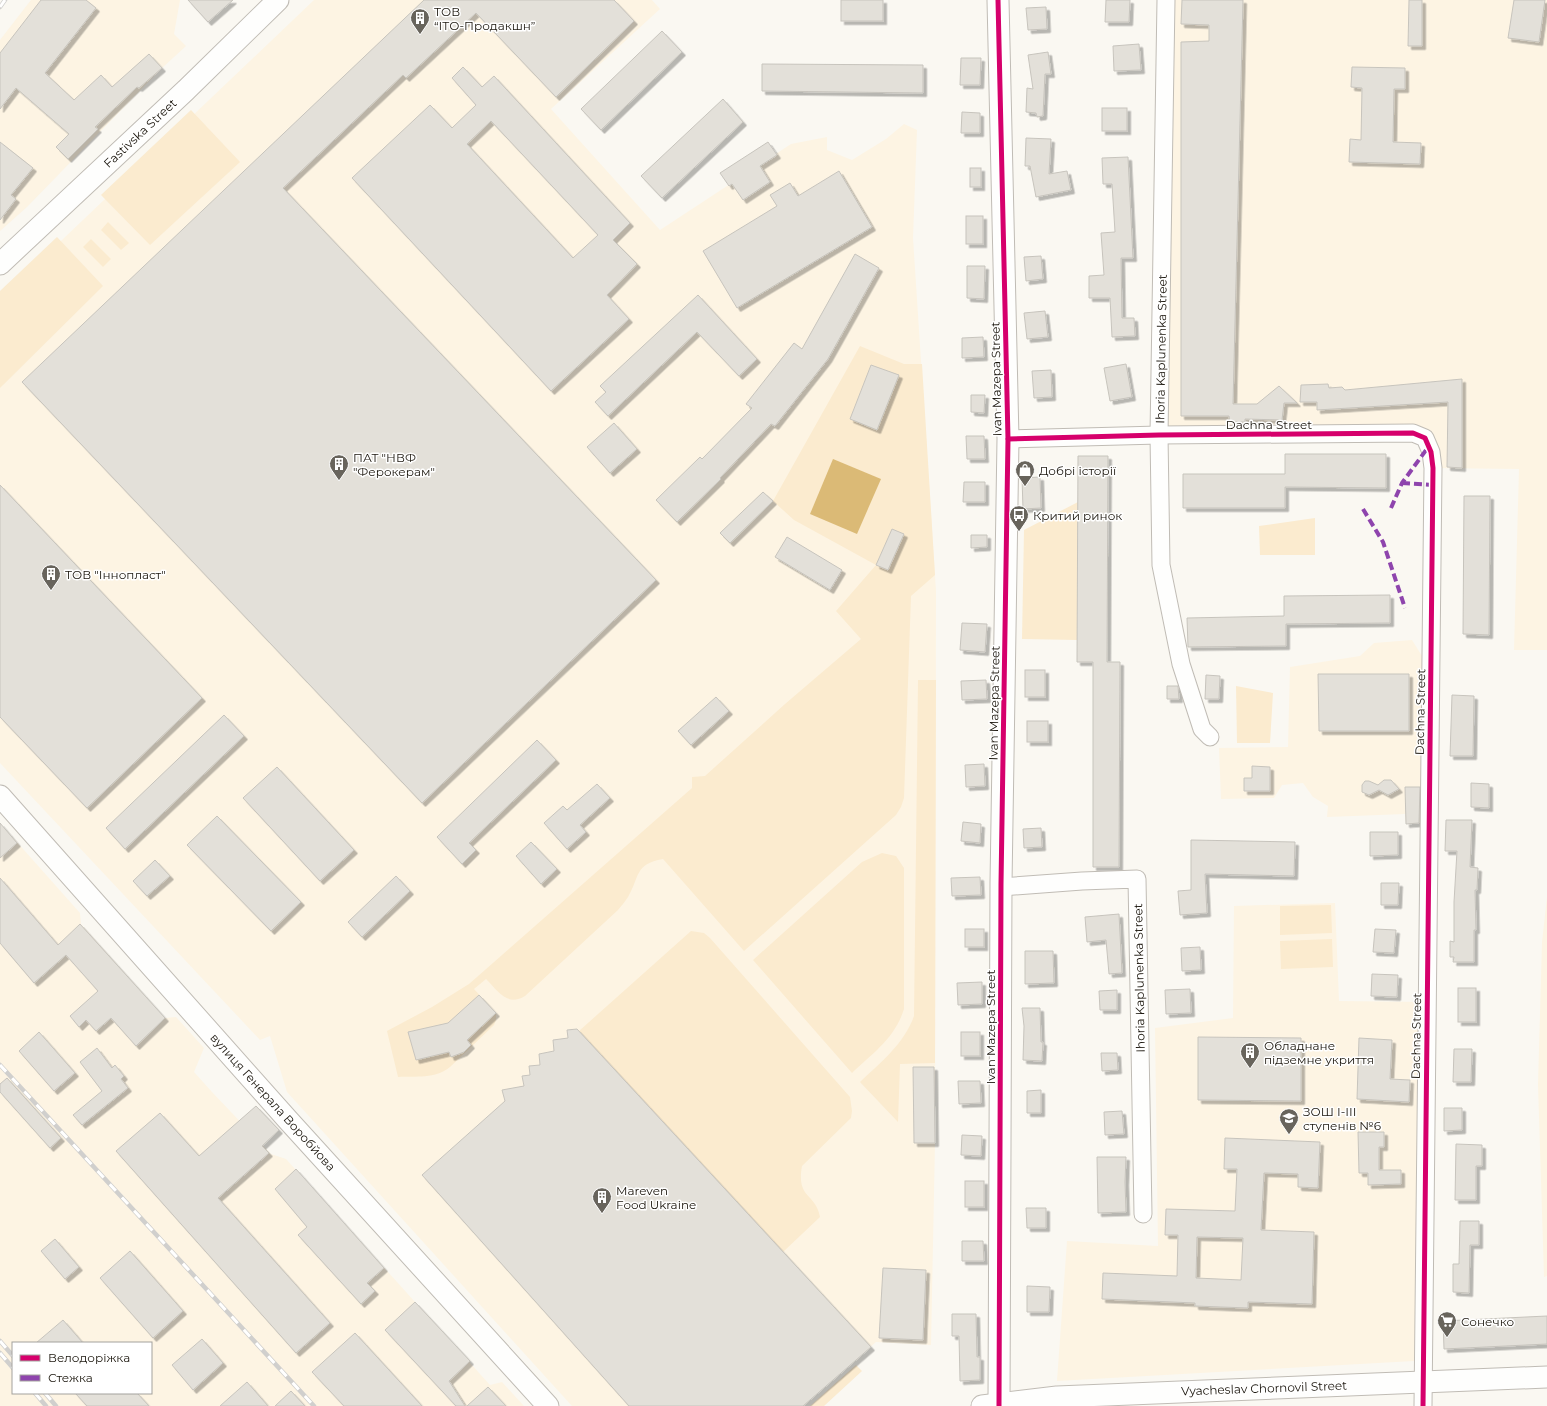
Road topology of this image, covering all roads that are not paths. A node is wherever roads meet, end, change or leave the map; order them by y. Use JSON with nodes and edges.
{"nodes":[{"id":1,"x":278,"y":0,"type":"edge"},
{"id":2,"x":998,"y":0,"type":"edge"},
{"id":3,"x":1166,"y":0,"type":"edge"},
{"id":4,"x":0,"y":264,"type":"edge"},
{"id":5,"x":1159,"y":435,"type":"junction"},
{"id":6,"x":1008,"y":439,"type":"junction"},
{"id":7,"x":1210,"y":737,"type":"dead end"},
{"id":8,"x":0,"y":796,"type":"edge"},
{"id":9,"x":1001,"y":888,"type":"junction"},
{"id":10,"x":1143,"y":1214,"type":"dead end"},
{"id":11,"x":1547,"y":1377,"type":"edge"},
{"id":12,"x":1422,"y":1382,"type":"junction"},
{"id":13,"x":994,"y":1405,"type":"edge"},
{"id":14,"x":548,"y":1406,"type":"edge"},
{"id":15,"x":1423,"y":1406,"type":"edge"}],
"edges":[{"from":1,"to":4,"type":"street","name":"Fastivska Street"},
{"from":2,"to":6,"type":"street","name":"Ivan Mazepa Street"},
{"from":3,"to":5,"type":"street","name":"Ihoria Kaplunenka Street"},
{"from":5,"to":6,"type":"street","name":"Dachna Street"},
{"from":5,"to":7,"type":"street","name":"Ihoria Kaplunenka Street"},
{"from":5,"to":12,"type":"street","name":"Dachna Street"},
{"from":6,"to":9,"type":"street","name":"Ivan Mazepa Street"},
{"from":8,"to":14,"type":"street","name":"вулиця Генерала Воробйова"},
{"from":9,"to":10,"type":"street","name":"Ihoria Kaplunenka Street"},
{"from":9,"to":13,"type":"street","name":"Ivan Mazepa Street"},
{"from":11,"to":12,"type":"street","name":"Vyacheslav Chornovil Street"},
{"from":12,"to":13,"type":"street","name":"Vyacheslav Chornovil Street"},
{"from":12,"to":15,"type":"street","name":"Dachna Street"}]}
